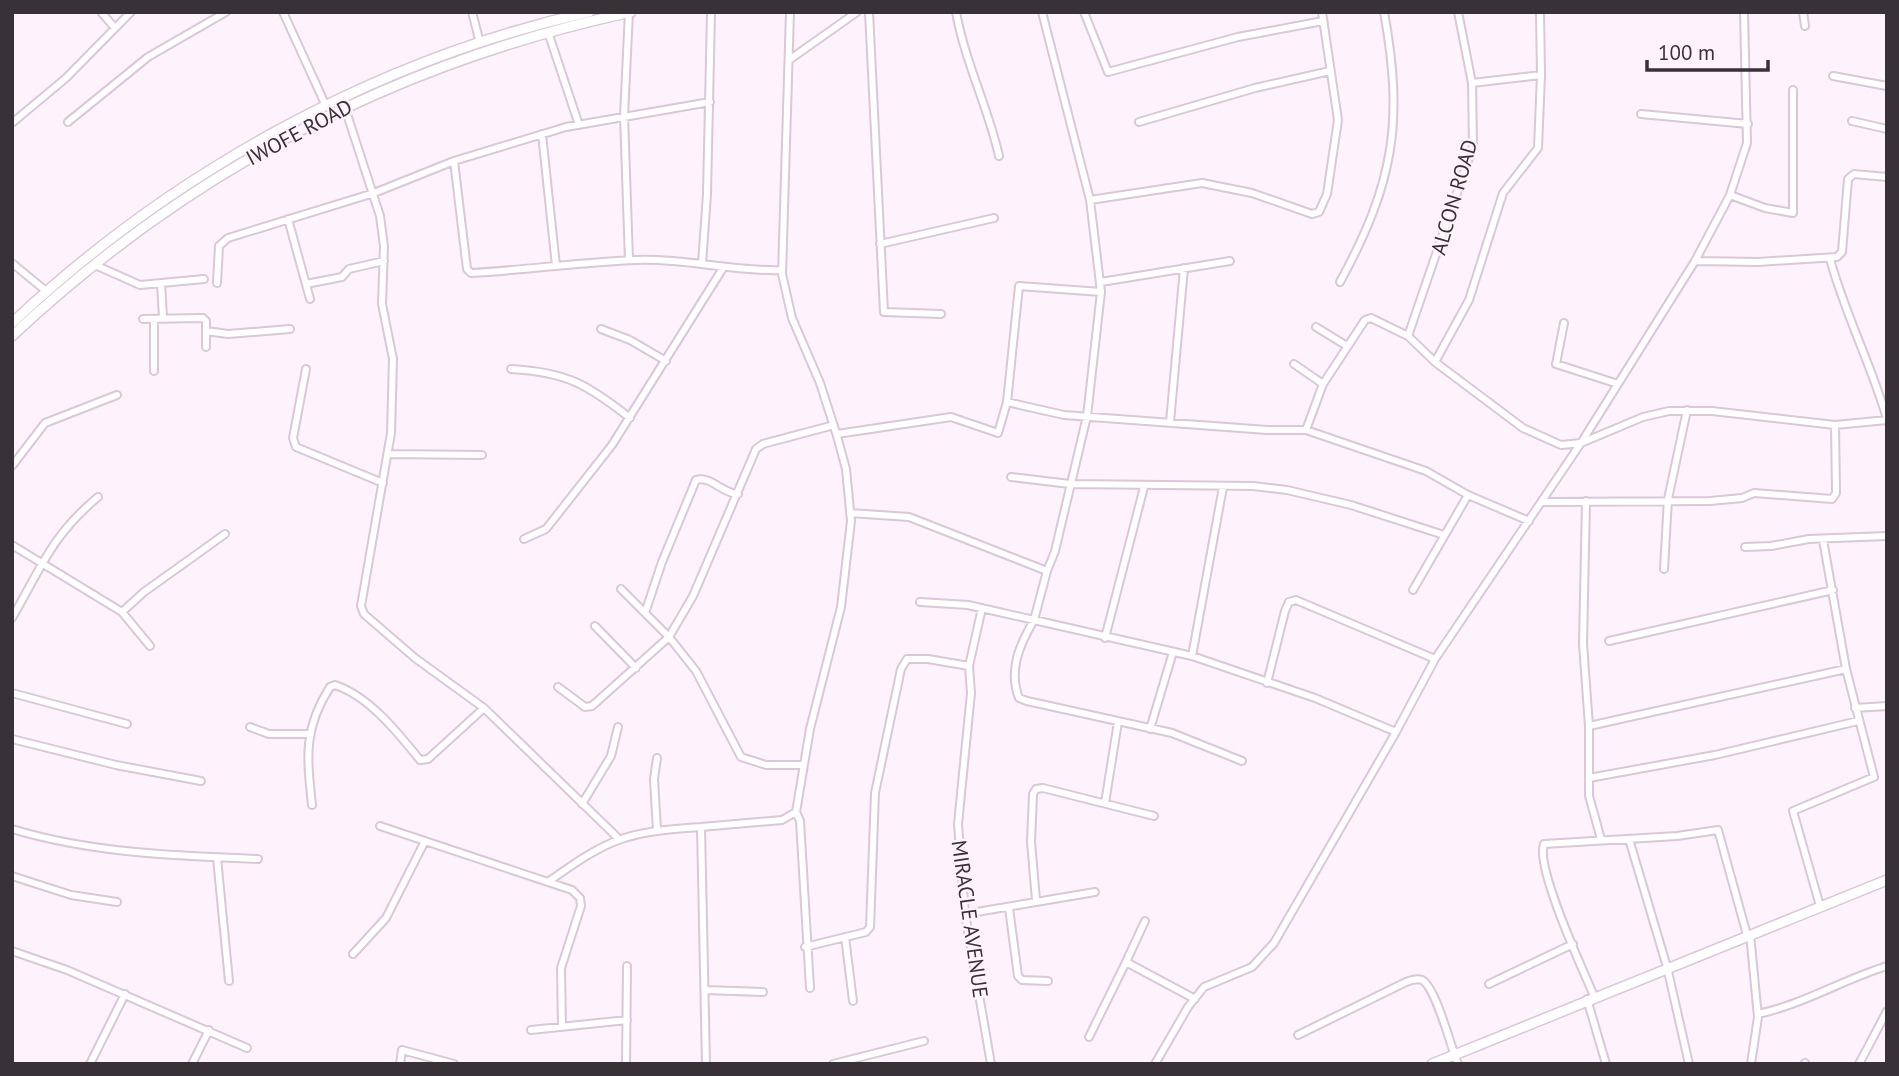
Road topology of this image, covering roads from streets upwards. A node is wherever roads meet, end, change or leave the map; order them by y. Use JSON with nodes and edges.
{"nodes":[{"id":1,"x":101,"y":12,"type":"edge"},
{"id":2,"x":131,"y":12,"type":"edge"},
{"id":3,"x":226,"y":12,"type":"edge"},
{"id":4,"x":283,"y":12,"type":"edge"},
{"id":5,"x":472,"y":12,"type":"edge"},
{"id":6,"x":589,"y":12,"type":"edge"},
{"id":7,"x":630,"y":12,"type":"edge"},
{"id":8,"x":711,"y":12,"type":"edge"},
{"id":9,"x":790,"y":12,"type":"edge"},
{"id":10,"x":857,"y":12,"type":"edge"},
{"id":11,"x":869,"y":12,"type":"edge"},
{"id":12,"x":956,"y":12,"type":"edge"},
{"id":13,"x":1042,"y":12,"type":"edge"},
{"id":14,"x":1084,"y":12,"type":"edge"},
{"id":15,"x":1322,"y":12,"type":"edge"},
{"id":16,"x":1384,"y":12,"type":"edge"},
{"id":17,"x":1458,"y":12,"type":"edge"},
{"id":18,"x":1539,"y":12,"type":"edge"},
{"id":19,"x":1744,"y":12,"type":"edge"},
{"id":20,"x":1803,"y":12,"type":"edge"},
{"id":21,"x":1323,"y":21,"type":"junction"},
{"id":22,"x":1805,"y":26,"type":"dead end"},
{"id":23,"x":115,"y":28,"type":"junction"},
{"id":24,"x":548,"y":32,"type":"junction"},
{"id":25,"x":480,"y":43,"type":"junction"},
{"id":26,"x":789,"y":60,"type":"junction"},
{"id":27,"x":1330,"y":71,"type":"junction"},
{"id":28,"x":1541,"y":75,"type":"junction"},
{"id":29,"x":1833,"y":76,"type":"dead end"},
{"id":30,"x":1472,"y":83,"type":"junction"},
{"id":31,"x":1887,"y":86,"type":"edge"},
{"id":32,"x":1793,"y":90,"type":"dead end"},
{"id":33,"x":710,"y":102,"type":"junction"},
{"id":34,"x":327,"y":106,"type":"junction"},
{"id":35,"x":345,"y":107,"type":"junction"},
{"id":36,"x":1641,"y":114,"type":"dead end"},
{"id":37,"x":624,"y":116,"type":"junction"},
{"id":38,"x":1139,"y":121,"type":"dead end"},
{"id":39,"x":1852,"y":121,"type":"dead end"},
{"id":40,"x":68,"y":122,"type":"dead end"},
{"id":41,"x":12,"y":123,"type":"edge"},
{"id":42,"x":1748,"y":124,"type":"junction"},
{"id":43,"x":579,"y":125,"type":"junction"},
{"id":44,"x":1887,"y":130,"type":"edge"},
{"id":45,"x":542,"y":134,"type":"junction"},
{"id":46,"x":999,"y":156,"type":"dead end"},
{"id":47,"x":454,"y":161,"type":"junction"},
{"id":48,"x":1887,"y":177,"type":"edge"},
{"id":49,"x":374,"y":193,"type":"junction"},
{"id":50,"x":1730,"y":195,"type":"junction"},
{"id":51,"x":1090,"y":200,"type":"junction"},
{"id":52,"x":993,"y":218,"type":"dead end"},
{"id":53,"x":288,"y":219,"type":"junction"},
{"id":54,"x":880,"y":244,"type":"junction"},
{"id":55,"x":1830,"y":259,"type":"junction"},
{"id":56,"x":384,"y":261,"type":"junction"},
{"id":57,"x":629,"y":261,"type":"junction"},
{"id":58,"x":1230,"y":261,"type":"dead end"},
{"id":59,"x":1695,"y":261,"type":"junction"},
{"id":60,"x":12,"y":263,"type":"edge"},
{"id":61,"x":702,"y":264,"type":"junction"},
{"id":62,"x":95,"y":265,"type":"junction"},
{"id":63,"x":556,"y":265,"type":"junction"},
{"id":64,"x":723,"y":268,"type":"junction"},
{"id":65,"x":1184,"y":268,"type":"junction"},
{"id":66,"x":782,"y":270,"type":"junction"},
{"id":67,"x":204,"y":279,"type":"dead end"},
{"id":68,"x":1101,"y":282,"type":"junction"},
{"id":69,"x":1340,"y":282,"type":"dead end"},
{"id":70,"x":162,"y":283,"type":"junction"},
{"id":71,"x":217,"y":283,"type":"dead end"},
{"id":72,"x":306,"y":284,"type":"junction"},
{"id":73,"x":46,"y":291,"type":"junction"},
{"id":74,"x":1101,"y":292,"type":"junction"},
{"id":75,"x":310,"y":299,"type":"dead end"},
{"id":76,"x":941,"y":314,"type":"dead end"},
{"id":77,"x":163,"y":318,"type":"junction"},
{"id":78,"x":144,"y":319,"type":"dead end"},
{"id":79,"x":154,"y":319,"type":"junction"},
{"id":80,"x":12,"y":323,"type":"edge"},
{"id":81,"x":1564,"y":323,"type":"dead end"},
{"id":82,"x":1316,"y":327,"type":"dead end"},
{"id":83,"x":289,"y":329,"type":"dead end"},
{"id":84,"x":601,"y":329,"type":"dead end"},
{"id":85,"x":206,"y":331,"type":"junction"},
{"id":86,"x":12,"y":336,"type":"edge"},
{"id":87,"x":1408,"y":336,"type":"junction"},
{"id":88,"x":1347,"y":346,"type":"junction"},
{"id":89,"x":206,"y":347,"type":"dead end"},
{"id":90,"x":666,"y":361,"type":"junction"},
{"id":91,"x":1435,"y":362,"type":"junction"},
{"id":92,"x":1294,"y":363,"type":"dead end"},
{"id":93,"x":306,"y":369,"type":"dead end"},
{"id":94,"x":511,"y":369,"type":"dead end"},
{"id":95,"x":154,"y":371,"type":"dead end"},
{"id":96,"x":1323,"y":384,"type":"junction"},
{"id":97,"x":1618,"y":384,"type":"junction"},
{"id":98,"x":117,"y":396,"type":"dead end"},
{"id":99,"x":1007,"y":402,"type":"junction"},
{"id":100,"x":1687,"y":410,"type":"junction"},
{"id":101,"x":1087,"y":416,"type":"junction"},
{"id":102,"x":630,"y":418,"type":"junction"},
{"id":103,"x":1887,"y":419,"type":"edge"},
{"id":104,"x":1170,"y":422,"type":"junction"},
{"id":105,"x":834,"y":425,"type":"junction"},
{"id":106,"x":1835,"y":425,"type":"junction"},
{"id":107,"x":1306,"y":430,"type":"junction"},
{"id":108,"x":837,"y":434,"type":"junction"},
{"id":109,"x":1581,"y":443,"type":"junction"},
{"id":110,"x":388,"y":454,"type":"junction"},
{"id":111,"x":482,"y":455,"type":"dead end"},
{"id":112,"x":12,"y":466,"type":"edge"},
{"id":113,"x":1012,"y":477,"type":"dead end"},
{"id":114,"x":383,"y":483,"type":"junction"},
{"id":115,"x":1070,"y":484,"type":"junction"},
{"id":116,"x":1144,"y":487,"type":"junction"},
{"id":117,"x":1223,"y":487,"type":"junction"},
{"id":118,"x":738,"y":494,"type":"junction"},
{"id":119,"x":1468,"y":495,"type":"junction"},
{"id":120,"x":98,"y":497,"type":"dead end"},
{"id":121,"x":1668,"y":499,"type":"junction"},
{"id":122,"x":1586,"y":501,"type":"junction"},
{"id":123,"x":1544,"y":502,"type":"junction"},
{"id":124,"x":850,"y":513,"type":"junction"},
{"id":125,"x":1529,"y":521,"type":"junction"},
{"id":126,"x":225,"y":534,"type":"dead end"},
{"id":127,"x":1444,"y":535,"type":"junction"},
{"id":128,"x":1887,"y":536,"type":"edge"},
{"id":129,"x":524,"y":539,"type":"dead end"},
{"id":130,"x":1823,"y":540,"type":"junction"},
{"id":131,"x":12,"y":545,"type":"edge"},
{"id":132,"x":1745,"y":547,"type":"dead end"},
{"id":133,"x":41,"y":563,"type":"junction"},
{"id":134,"x":1664,"y":569,"type":"dead end"},
{"id":135,"x":1046,"y":571,"type":"junction"},
{"id":136,"x":621,"y":589,"type":"dead end"},
{"id":137,"x":1413,"y":590,"type":"dead end"},
{"id":138,"x":1833,"y":590,"type":"junction"},
{"id":139,"x":920,"y":602,"type":"dead end"},
{"id":140,"x":982,"y":608,"type":"junction"},
{"id":141,"x":122,"y":612,"type":"junction"},
{"id":142,"x":645,"y":613,"type":"junction"},
{"id":143,"x":12,"y":618,"type":"edge"},
{"id":144,"x":1034,"y":620,"type":"junction"},
{"id":145,"x":595,"y":626,"type":"dead end"},
{"id":146,"x":669,"y":637,"type":"junction"},
{"id":147,"x":1105,"y":638,"type":"junction"},
{"id":148,"x":1609,"y":641,"type":"dead end"},
{"id":149,"x":150,"y":646,"type":"dead end"},
{"id":150,"x":1173,"y":652,"type":"junction"},
{"id":151,"x":1192,"y":656,"type":"junction"},
{"id":152,"x":1435,"y":659,"type":"junction"},
{"id":153,"x":969,"y":666,"type":"junction"},
{"id":154,"x":636,"y":668,"type":"junction"},
{"id":155,"x":1846,"y":669,"type":"junction"},
{"id":156,"x":1268,"y":683,"type":"junction"},
{"id":157,"x":558,"y":687,"type":"dead end"},
{"id":158,"x":12,"y":693,"type":"edge"},
{"id":159,"x":1887,"y":706,"type":"edge"},
{"id":160,"x":484,"y":708,"type":"junction"},
{"id":161,"x":1855,"y":708,"type":"junction"},
{"id":162,"x":1858,"y":720,"type":"junction"},
{"id":163,"x":1118,"y":722,"type":"junction"},
{"id":164,"x":127,"y":724,"type":"dead end"},
{"id":165,"x":1589,"y":726,"type":"junction"},
{"id":166,"x":250,"y":727,"type":"dead end"},
{"id":167,"x":618,"y":727,"type":"dead end"},
{"id":168,"x":1150,"y":729,"type":"junction"},
{"id":169,"x":1396,"y":733,"type":"junction"},
{"id":170,"x":309,"y":734,"type":"junction"},
{"id":171,"x":12,"y":739,"type":"edge"},
{"id":172,"x":657,"y":758,"type":"dead end"},
{"id":173,"x":1242,"y":761,"type":"dead end"},
{"id":174,"x":803,"y":765,"type":"junction"},
{"id":175,"x":1589,"y":778,"type":"junction"},
{"id":176,"x":201,"y":781,"type":"dead end"},
{"id":177,"x":1105,"y":803,"type":"junction"},
{"id":178,"x":582,"y":804,"type":"junction"},
{"id":179,"x":312,"y":805,"type":"dead end"},
{"id":180,"x":796,"y":812,"type":"junction"},
{"id":181,"x":1153,"y":816,"type":"dead end"},
{"id":182,"x":380,"y":826,"type":"dead end"},
{"id":183,"x":701,"y":827,"type":"junction"},
{"id":184,"x":12,"y":829,"type":"edge"},
{"id":185,"x":657,"y":830,"type":"junction"},
{"id":186,"x":618,"y":838,"type":"junction"},
{"id":187,"x":1601,"y":839,"type":"junction"},
{"id":188,"x":1629,"y":839,"type":"junction"},
{"id":189,"x":425,"y":841,"type":"junction"},
{"id":190,"x":217,"y":858,"type":"junction"},
{"id":191,"x":258,"y":859,"type":"dead end"},
{"id":192,"x":12,"y":876,"type":"edge"},
{"id":193,"x":1887,"y":880,"type":"edge"},
{"id":194,"x":548,"y":882,"type":"junction"},
{"id":195,"x":1095,"y":892,"type":"dead end"},
{"id":196,"x":1036,"y":901,"type":"junction"},
{"id":197,"x":117,"y":902,"type":"dead end"},
{"id":198,"x":1820,"y":906,"type":"junction"},
{"id":199,"x":1009,"y":908,"type":"junction"},
{"id":200,"x":965,"y":914,"type":"junction"},
{"id":201,"x":1145,"y":920,"type":"dead end"},
{"id":202,"x":1749,"y":934,"type":"junction"},
{"id":203,"x":845,"y":937,"type":"junction"},
{"id":204,"x":1573,"y":944,"type":"junction"},
{"id":205,"x":806,"y":947,"type":"junction"},
{"id":206,"x":12,"y":951,"type":"edge"},
{"id":207,"x":353,"y":954,"type":"dead end"},
{"id":208,"x":1126,"y":962,"type":"junction"},
{"id":209,"x":627,"y":966,"type":"dead end"},
{"id":210,"x":1667,"y":967,"type":"junction"},
{"id":211,"x":1887,"y":967,"type":"edge"},
{"id":212,"x":229,"y":981,"type":"dead end"},
{"id":213,"x":1048,"y":981,"type":"dead end"},
{"id":214,"x":1489,"y":984,"type":"dead end"},
{"id":215,"x":810,"y":988,"type":"dead end"},
{"id":216,"x":705,"y":990,"type":"junction"},
{"id":217,"x":763,"y":992,"type":"dead end"},
{"id":218,"x":125,"y":994,"type":"junction"},
{"id":219,"x":1590,"y":998,"type":"junction"},
{"id":220,"x":1195,"y":999,"type":"junction"},
{"id":221,"x":853,"y":1001,"type":"dead end"},
{"id":222,"x":1887,"y":1011,"type":"edge"},
{"id":223,"x":1758,"y":1014,"type":"junction"},
{"id":224,"x":627,"y":1020,"type":"junction"},
{"id":225,"x":562,"y":1027,"type":"junction"},
{"id":226,"x":209,"y":1030,"type":"junction"},
{"id":227,"x":531,"y":1030,"type":"dead end"},
{"id":228,"x":1298,"y":1035,"type":"dead end"},
{"id":229,"x":1089,"y":1037,"type":"dead end"},
{"id":230,"x":924,"y":1041,"type":"dead end"},
{"id":231,"x":247,"y":1048,"type":"dead end"},
{"id":232,"x":867,"y":1055,"type":"junction"},
{"id":233,"x":1456,"y":1059,"type":"edge"},
{"id":234,"x":90,"y":1064,"type":"edge"},
{"id":235,"x":192,"y":1064,"type":"edge"},
{"id":236,"x":400,"y":1064,"type":"edge"},
{"id":237,"x":454,"y":1064,"type":"edge"},
{"id":238,"x":626,"y":1064,"type":"edge"},
{"id":239,"x":706,"y":1064,"type":"edge"},
{"id":240,"x":833,"y":1064,"type":"edge"},
{"id":241,"x":868,"y":1064,"type":"edge"},
{"id":242,"x":991,"y":1064,"type":"edge"},
{"id":243,"x":1155,"y":1064,"type":"edge"},
{"id":244,"x":1432,"y":1064,"type":"edge"},
{"id":245,"x":1606,"y":1064,"type":"edge"},
{"id":246,"x":1689,"y":1064,"type":"edge"},
{"id":247,"x":1751,"y":1064,"type":"edge"},
{"id":248,"x":1859,"y":1064,"type":"edge"}],
"edges":[{"from":1,"to":23,"type":"street"},
{"from":2,"to":23,"type":"street"},
{"from":3,"to":40,"type":"street"},
{"from":4,"to":34,"type":"street"},
{"from":5,"to":25,"type":"street"},
{"from":6,"to":25,"type":"street","name":"IWOFE ROAD"},
{"from":7,"to":24,"type":"street","name":"IWOFE ROAD"},
{"from":7,"to":37,"type":"street"},
{"from":8,"to":33,"type":"street"},
{"from":9,"to":26,"type":"street"},
{"from":10,"to":26,"type":"street"},
{"from":11,"to":54,"type":"street"},
{"from":12,"to":46,"type":"street"},
{"from":13,"to":51,"type":"street"},
{"from":14,"to":21,"type":"street"},
{"from":15,"to":21,"type":"street"},
{"from":16,"to":69,"type":"street"},
{"from":17,"to":30,"type":"street","name":"ALCON ROAD"},
{"from":18,"to":28,"type":"street"},
{"from":19,"to":42,"type":"street"},
{"from":20,"to":22,"type":"street"},
{"from":21,"to":27,"type":"street"},
{"from":23,"to":41,"type":"street"},
{"from":24,"to":35,"type":"street","name":"IWOFE ROAD"},
{"from":24,"to":43,"type":"street"},
{"from":25,"to":34,"type":"street","name":"IWOFE ROAD"},
{"from":26,"to":66,"type":"street"},
{"from":27,"to":38,"type":"street"},
{"from":27,"to":51,"type":"street"},
{"from":28,"to":30,"type":"street"},
{"from":28,"to":91,"type":"street"},
{"from":29,"to":31,"type":"street"},
{"from":30,"to":87,"type":"street","name":"ALCON ROAD"},
{"from":32,"to":50,"type":"street"},
{"from":33,"to":37,"type":"street"},
{"from":33,"to":61,"type":"street"},
{"from":34,"to":73,"type":"street","name":"IWOFE ROAD"},
{"from":35,"to":49,"type":"street"},
{"from":35,"to":62,"type":"street","name":"IWOFE ROAD"},
{"from":36,"to":42,"type":"street"},
{"from":37,"to":43,"type":"street"},
{"from":37,"to":57,"type":"street"},
{"from":39,"to":44,"type":"street"},
{"from":42,"to":50,"type":"street"},
{"from":43,"to":45,"type":"street"},
{"from":45,"to":47,"type":"street"},
{"from":45,"to":63,"type":"street"},
{"from":47,"to":49,"type":"street"},
{"from":47,"to":63,"type":"street"},
{"from":48,"to":55,"type":"street"},
{"from":49,"to":53,"type":"street"},
{"from":49,"to":56,"type":"street"},
{"from":50,"to":59,"type":"street"},
{"from":51,"to":68,"type":"street"},
{"from":52,"to":54,"type":"street"},
{"from":53,"to":71,"type":"street"},
{"from":53,"to":72,"type":"street"},
{"from":54,"to":76,"type":"street"},
{"from":55,"to":59,"type":"street"},
{"from":55,"to":103,"type":"street"},
{"from":56,"to":72,"type":"street"},
{"from":56,"to":110,"type":"street"},
{"from":57,"to":61,"type":"street"},
{"from":57,"to":63,"type":"street"},
{"from":58,"to":65,"type":"street"},
{"from":59,"to":97,"type":"street"},
{"from":60,"to":73,"type":"street"},
{"from":61,"to":64,"type":"street"},
{"from":62,"to":70,"type":"street"},
{"from":62,"to":86,"type":"street","name":"IWOFE ROAD"},
{"from":64,"to":66,"type":"street"},
{"from":64,"to":90,"type":"street"},
{"from":65,"to":68,"type":"street"},
{"from":65,"to":104,"type":"street"},
{"from":66,"to":105,"type":"street"},
{"from":67,"to":70,"type":"street"},
{"from":68,"to":74,"type":"street"},
{"from":70,"to":77,"type":"street"},
{"from":72,"to":75,"type":"street"},
{"from":73,"to":80,"type":"street","name":"IWOFE ROAD"},
{"from":74,"to":99,"type":"street"},
{"from":74,"to":101,"type":"street"},
{"from":77,"to":79,"type":"street"},
{"from":77,"to":85,"type":"street"},
{"from":78,"to":79,"type":"street"},
{"from":79,"to":95,"type":"street"},
{"from":81,"to":97,"type":"street"},
{"from":82,"to":88,"type":"street"},
{"from":83,"to":85,"type":"street"},
{"from":84,"to":90,"type":"street"},
{"from":85,"to":89,"type":"street"},
{"from":87,"to":88,"type":"street"},
{"from":87,"to":91,"type":"street"},
{"from":88,"to":96,"type":"street"},
{"from":90,"to":102,"type":"street"},
{"from":91,"to":109,"type":"street"},
{"from":92,"to":96,"type":"street"},
{"from":93,"to":114,"type":"street"},
{"from":94,"to":102,"type":"street"},
{"from":96,"to":107,"type":"street"},
{"from":97,"to":109,"type":"street"},
{"from":98,"to":112,"type":"street"},
{"from":99,"to":101,"type":"street"},
{"from":99,"to":108,"type":"street"},
{"from":100,"to":106,"type":"street"},
{"from":100,"to":109,"type":"street"},
{"from":100,"to":121,"type":"street"},
{"from":101,"to":104,"type":"street"},
{"from":101,"to":115,"type":"street"},
{"from":102,"to":129,"type":"street"},
{"from":103,"to":106,"type":"street"},
{"from":104,"to":107,"type":"street"},
{"from":105,"to":108,"type":"street"},
{"from":105,"to":118,"type":"street"},
{"from":106,"to":121,"type":"street"},
{"from":107,"to":119,"type":"street"},
{"from":108,"to":124,"type":"street"},
{"from":109,"to":123,"type":"street"},
{"from":110,"to":111,"type":"street"},
{"from":110,"to":114,"type":"street"},
{"from":113,"to":115,"type":"street"},
{"from":114,"to":160,"type":"street"},
{"from":115,"to":116,"type":"street"},
{"from":115,"to":135,"type":"street"},
{"from":116,"to":117,"type":"street"},
{"from":116,"to":147,"type":"street"},
{"from":117,"to":127,"type":"street"},
{"from":117,"to":151,"type":"street"},
{"from":118,"to":142,"type":"street"},
{"from":118,"to":146,"type":"street"},
{"from":119,"to":125,"type":"street"},
{"from":119,"to":127,"type":"street"},
{"from":120,"to":133,"type":"street"},
{"from":121,"to":122,"type":"street"},
{"from":121,"to":134,"type":"street"},
{"from":122,"to":123,"type":"street"},
{"from":122,"to":165,"type":"street"},
{"from":123,"to":125,"type":"street"},
{"from":124,"to":135,"type":"street"},
{"from":124,"to":174,"type":"street"},
{"from":125,"to":152,"type":"street"},
{"from":126,"to":141,"type":"street"},
{"from":127,"to":137,"type":"street"},
{"from":128,"to":130,"type":"street"},
{"from":130,"to":132,"type":"street"},
{"from":130,"to":138,"type":"street"},
{"from":131,"to":133,"type":"street"},
{"from":133,"to":141,"type":"street"},
{"from":133,"to":143,"type":"street"},
{"from":135,"to":144,"type":"street"},
{"from":136,"to":142,"type":"street"},
{"from":138,"to":148,"type":"street"},
{"from":138,"to":155,"type":"street"},
{"from":139,"to":140,"type":"street"},
{"from":140,"to":144,"type":"street"},
{"from":140,"to":153,"type":"street","name":"MIRACLE AVENUE"},
{"from":141,"to":149,"type":"street"},
{"from":142,"to":146,"type":"street"},
{"from":144,"to":147,"type":"street"},
{"from":144,"to":163,"type":"street"},
{"from":145,"to":154,"type":"street"},
{"from":146,"to":154,"type":"street"},
{"from":146,"to":174,"type":"street"},
{"from":147,"to":150,"type":"street"},
{"from":150,"to":151,"type":"street"},
{"from":150,"to":168,"type":"street"},
{"from":151,"to":156,"type":"street"},
{"from":152,"to":156,"type":"street"},
{"from":152,"to":169,"type":"street"},
{"from":153,"to":200,"type":"street","name":"MIRACLE AVENUE"},
{"from":153,"to":203,"type":"street"},
{"from":154,"to":157,"type":"street"},
{"from":155,"to":161,"type":"street"},
{"from":155,"to":165,"type":"street"},
{"from":156,"to":169,"type":"street"},
{"from":158,"to":164,"type":"street"},
{"from":159,"to":161,"type":"street"},
{"from":160,"to":170,"type":"street"},
{"from":160,"to":178,"type":"street"},
{"from":161,"to":162,"type":"street"},
{"from":162,"to":175,"type":"street"},
{"from":162,"to":198,"type":"street"},
{"from":163,"to":168,"type":"street"},
{"from":163,"to":177,"type":"street"},
{"from":165,"to":175,"type":"street"},
{"from":166,"to":170,"type":"street"},
{"from":167,"to":178,"type":"street"},
{"from":168,"to":173,"type":"street"},
{"from":169,"to":220,"type":"street"},
{"from":170,"to":179,"type":"street"},
{"from":171,"to":176,"type":"street"},
{"from":172,"to":185,"type":"street"},
{"from":174,"to":180,"type":"street"},
{"from":175,"to":187,"type":"street"},
{"from":177,"to":181,"type":"street"},
{"from":177,"to":196,"type":"street"},
{"from":178,"to":186,"type":"street"},
{"from":180,"to":183,"type":"street"},
{"from":180,"to":205,"type":"street"},
{"from":182,"to":189,"type":"street"},
{"from":183,"to":185,"type":"street"},
{"from":183,"to":216,"type":"street"},
{"from":184,"to":190,"type":"street"},
{"from":185,"to":186,"type":"street"},
{"from":186,"to":194,"type":"street"},
{"from":187,"to":188,"type":"street"},
{"from":187,"to":204,"type":"street"},
{"from":188,"to":202,"type":"street"},
{"from":188,"to":210,"type":"street"},
{"from":189,"to":194,"type":"street"},
{"from":189,"to":207,"type":"street"},
{"from":190,"to":191,"type":"street"},
{"from":190,"to":212,"type":"street"},
{"from":192,"to":197,"type":"street"},
{"from":193,"to":198,"type":"street"},
{"from":194,"to":225,"type":"street"},
{"from":195,"to":196,"type":"street"},
{"from":196,"to":199,"type":"street"},
{"from":198,"to":202,"type":"street"},
{"from":199,"to":200,"type":"street"},
{"from":199,"to":213,"type":"street"},
{"from":200,"to":242,"type":"street","name":"MIRACLE AVENUE"},
{"from":201,"to":208,"type":"street"},
{"from":202,"to":210,"type":"street"},
{"from":202,"to":223,"type":"street"},
{"from":203,"to":205,"type":"street"},
{"from":203,"to":221,"type":"street"},
{"from":204,"to":214,"type":"street"},
{"from":204,"to":219,"type":"street"},
{"from":205,"to":215,"type":"street"},
{"from":206,"to":218,"type":"street"},
{"from":208,"to":220,"type":"street"},
{"from":208,"to":229,"type":"street"},
{"from":209,"to":224,"type":"street"},
{"from":210,"to":219,"type":"street"},
{"from":210,"to":246,"type":"street"},
{"from":211,"to":223,"type":"street"},
{"from":216,"to":217,"type":"street"},
{"from":216,"to":239,"type":"street"},
{"from":218,"to":226,"type":"street"},
{"from":218,"to":234,"type":"street"},
{"from":219,"to":233,"type":"street"},
{"from":219,"to":245,"type":"street"},
{"from":220,"to":243,"type":"street"},
{"from":222,"to":248,"type":"street"},
{"from":223,"to":247,"type":"street"},
{"from":224,"to":225,"type":"street"},
{"from":224,"to":238,"type":"street"},
{"from":225,"to":227,"type":"street"},
{"from":226,"to":231,"type":"street"},
{"from":226,"to":235,"type":"street"},
{"from":228,"to":233,"type":"street"},
{"from":230,"to":232,"type":"street"},
{"from":232,"to":240,"type":"street"},
{"from":232,"to":241,"type":"street"},
{"from":233,"to":244,"type":"street"},
{"from":236,"to":237,"type":"street"}]}
